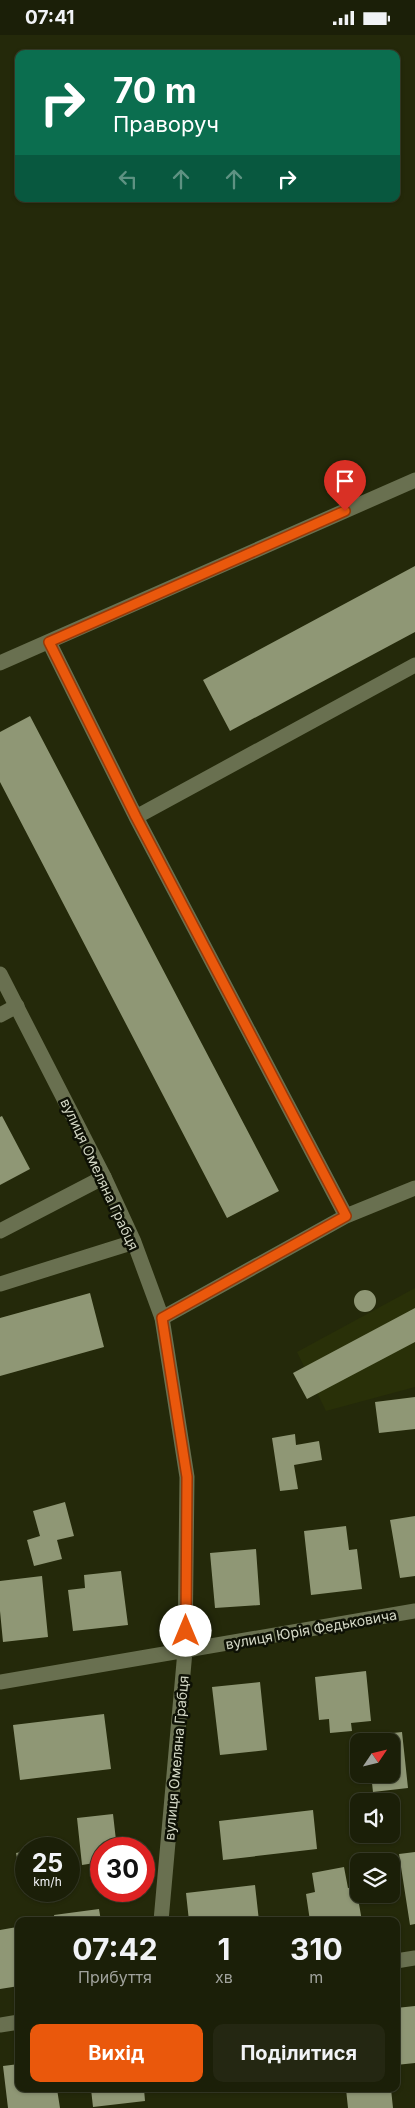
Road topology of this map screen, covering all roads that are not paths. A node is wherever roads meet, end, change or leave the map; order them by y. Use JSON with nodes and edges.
{"nodes":[{"id":1,"x":415,"y":480,"type":"edge"},
{"id":2,"x":49,"y":642,"type":"junction"},
{"id":3,"x":0,"y":663,"type":"edge"},
{"id":4,"x":415,"y":665,"type":"edge"},
{"id":5,"x":136,"y":817,"type":"junction"},
{"id":6,"x":0,"y":974,"type":"edge"},
{"id":7,"x":17,"y":1006,"type":"junction"},
{"id":8,"x":0,"y":1015,"type":"edge"},
{"id":9,"x":104,"y":1177,"type":"junction"},
{"id":10,"x":415,"y":1188,"type":"edge"},
{"id":11,"x":346,"y":1216,"type":"junction"},
{"id":12,"x":0,"y":1231,"type":"edge"},
{"id":13,"x":134,"y":1242,"type":"junction"},
{"id":14,"x":0,"y":1284,"type":"edge"},
{"id":15,"x":162,"y":1318,"type":"junction"},
{"id":16,"x":415,"y":1611,"type":"edge"},
{"id":17,"x":186,"y":1651,"type":"junction"},
{"id":18,"x":0,"y":1682,"type":"edge"},
{"id":19,"x":162,"y":1917,"type":"edge"},
{"id":20,"x":415,"y":1958,"type":"edge"},
{"id":21,"x":400,"y":1960,"type":"edge"},
{"id":22,"x":15,"y":2023,"type":"edge"},
{"id":23,"x":0,"y":2025,"type":"edge"}],
"edges":[{"from":1,"to":2,"type":"street"},
{"from":2,"to":3,"type":"street"},
{"from":2,"to":5,"type":"street"},
{"from":4,"to":5,"type":"street"},
{"from":5,"to":11,"type":"street"},
{"from":6,"to":7,"type":"street","name":"вулиця Омеляна Грабця"},
{"from":7,"to":8,"type":"street"},
{"from":7,"to":9,"type":"street","name":"вулиця Омеляна Грабця"},
{"from":9,"to":12,"type":"street"},
{"from":9,"to":13,"type":"street","name":"вулиця Омеляна Грабця"},
{"from":10,"to":11,"type":"street"},
{"from":11,"to":15,"type":"street"},
{"from":13,"to":14,"type":"street"},
{"from":13,"to":15,"type":"street","name":"вулиця Омеляна Грабця"},
{"from":15,"to":17,"type":"street","name":"вулиця Омеляна Грабця"},
{"from":16,"to":17,"type":"street","name":"вулиця Юрія Федьковича"},
{"from":17,"to":18,"type":"street","name":"вулиця Юрія Федьковича"},
{"from":17,"to":19,"type":"street","name":"вулиця Омеляна Грабця"},
{"from":20,"to":21,"type":"street"},
{"from":22,"to":23,"type":"street"}]}
